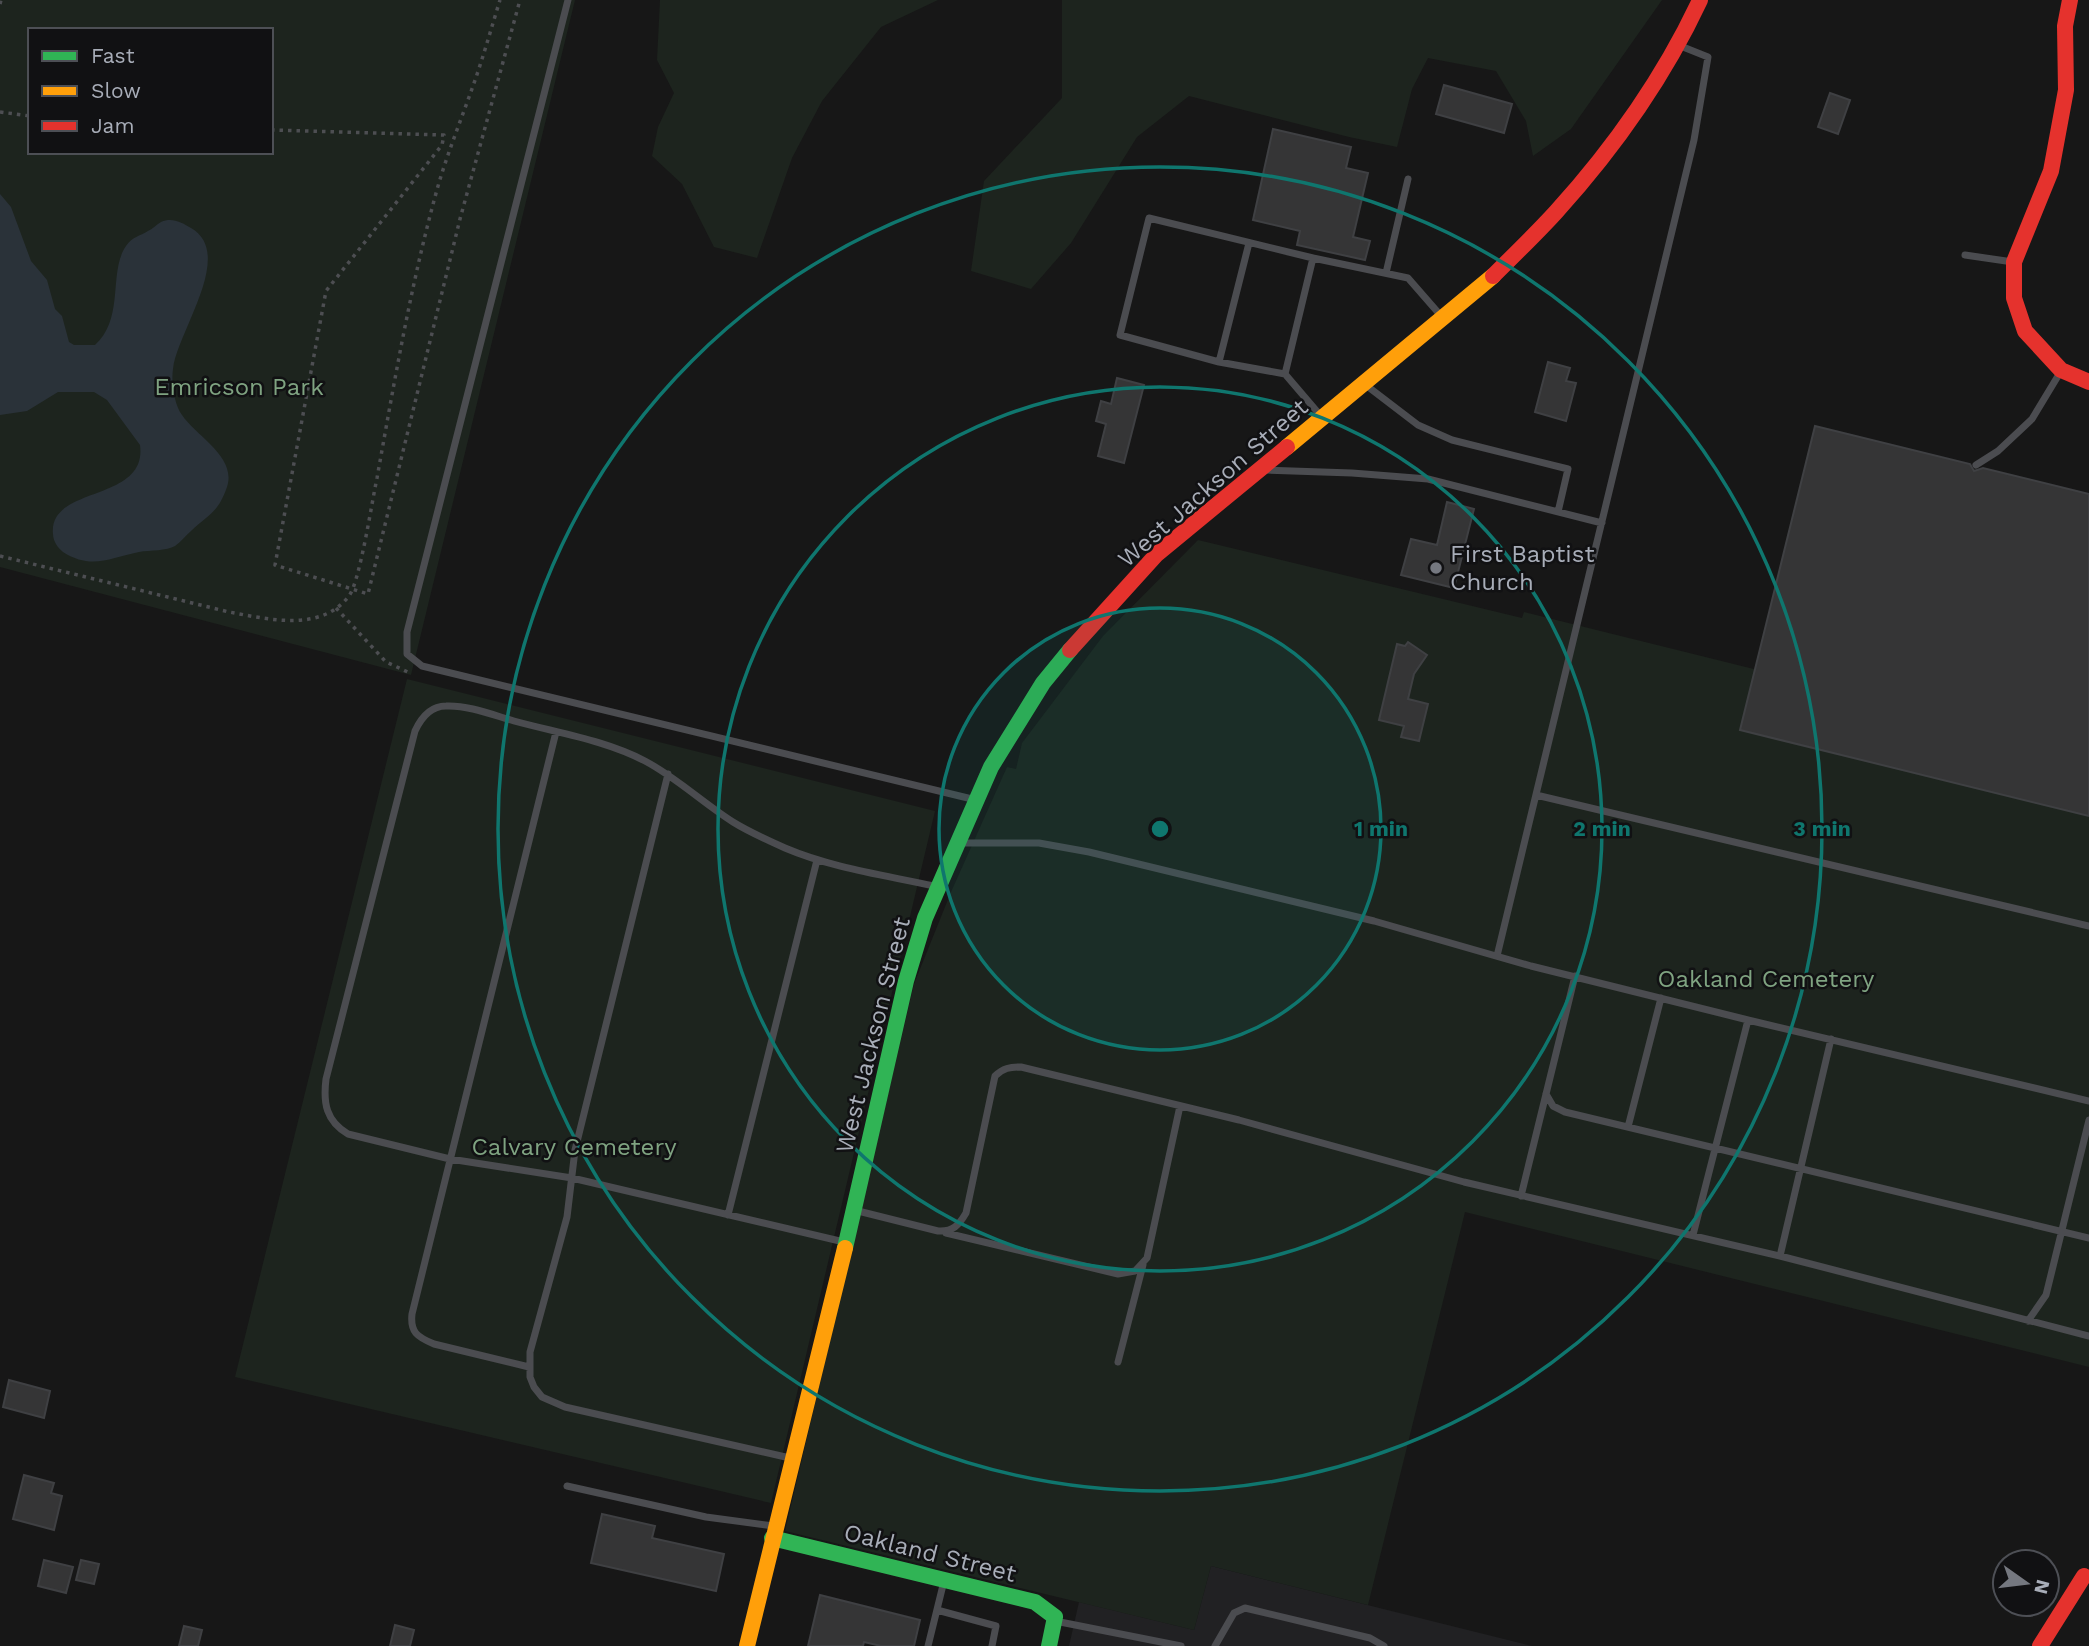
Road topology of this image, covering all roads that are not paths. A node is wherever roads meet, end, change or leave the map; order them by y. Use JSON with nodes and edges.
{"nodes":[{"id":1,"x":568,"y":0,"type":"edge"},
{"id":2,"x":1700,"y":0,"type":"edge"},
{"id":3,"x":2070,"y":0,"type":"edge"},
{"id":4,"x":1679,"y":45,"type":"junction"},
{"id":5,"x":1408,"y":179,"type":"dead end"},
{"id":6,"x":1249,"y":243,"type":"junction"},
{"id":7,"x":1965,"y":255,"type":"dead end"},
{"id":8,"x":1313,"y":258,"type":"junction"},
{"id":9,"x":2014,"y":262,"type":"junction"},
{"id":10,"x":1386,"y":273,"type":"junction"},
{"id":11,"x":1444,"y":319,"type":"junction"},
{"id":12,"x":1219,"y":362,"type":"junction"},
{"id":13,"x":2061,"y":370,"type":"junction"},
{"id":14,"x":1286,"y":374,"type":"junction"},
{"id":15,"x":2089,"y":382,"type":"edge"},
{"id":16,"x":1364,"y":384,"type":"junction"},
{"id":17,"x":1323,"y":418,"type":"junction"},
{"id":18,"x":1976,"y":465,"type":"dead end"},
{"id":19,"x":1260,"y":470,"type":"junction"},
{"id":20,"x":1558,"y":512,"type":"junction"},
{"id":21,"x":1602,"y":523,"type":"junction"},
{"id":22,"x":556,"y":732,"type":"junction"},
{"id":23,"x":668,"y":774,"type":"junction"},
{"id":24,"x":1536,"y":795,"type":"junction"},
{"id":25,"x":976,"y":800,"type":"junction"},
{"id":26,"x":956,"y":843,"type":"junction"},
{"id":27,"x":817,"y":860,"type":"junction"},
{"id":28,"x":938,"y":887,"type":"junction"},
{"id":29,"x":2089,"y":926,"type":"edge"},
{"id":30,"x":1497,"y":956,"type":"junction"},
{"id":31,"x":1575,"y":976,"type":"junction"},
{"id":32,"x":1661,"y":998,"type":"junction"},
{"id":33,"x":1748,"y":1020,"type":"junction"},
{"id":34,"x":1831,"y":1039,"type":"junction"},
{"id":35,"x":1546,"y":1094,"type":"junction"},
{"id":36,"x":2089,"y":1101,"type":"edge"},
{"id":37,"x":1180,"y":1106,"type":"junction"},
{"id":38,"x":2089,"y":1120,"type":"edge"},
{"id":39,"x":1628,"y":1127,"type":"junction"},
{"id":40,"x":1716,"y":1147,"type":"junction"},
{"id":41,"x":450,"y":1158,"type":"junction"},
{"id":42,"x":1801,"y":1167,"type":"junction"},
{"id":43,"x":572,"y":1178,"type":"junction"},
{"id":44,"x":1521,"y":1196,"type":"junction"},
{"id":45,"x":854,"y":1209,"type":"junction"},
{"id":46,"x":728,"y":1215,"type":"junction"},
{"id":47,"x":938,"y":1231,"type":"junction"},
{"id":48,"x":2061,"y":1231,"type":"junction"},
{"id":49,"x":1693,"y":1235,"type":"junction"},
{"id":50,"x":2089,"y":1238,"type":"edge"},
{"id":51,"x":846,"y":1242,"type":"junction"},
{"id":52,"x":1780,"y":1256,"type":"junction"},
{"id":53,"x":1143,"y":1264,"type":"junction"},
{"id":54,"x":2028,"y":1321,"type":"junction"},
{"id":55,"x":2089,"y":1336,"type":"edge"},
{"id":56,"x":1118,"y":1362,"type":"dead end"},
{"id":57,"x":529,"y":1367,"type":"junction"},
{"id":58,"x":792,"y":1459,"type":"junction"},
{"id":59,"x":567,"y":1486,"type":"dead end"},
{"id":60,"x":773,"y":1532,"type":"junction"},
{"id":61,"x":2084,"y":1576,"type":"dead end"},
{"id":62,"x":944,"y":1580,"type":"junction"},
{"id":63,"x":937,"y":1610,"type":"junction"},
{"id":64,"x":1052,"y":1634,"type":"edge"},
{"id":65,"x":747,"y":1646,"type":"edge"},
{"id":66,"x":928,"y":1646,"type":"edge"},
{"id":67,"x":992,"y":1646,"type":"edge"},
{"id":68,"x":1181,"y":1646,"type":"edge"},
{"id":69,"x":1215,"y":1646,"type":"edge"},
{"id":70,"x":1384,"y":1646,"type":"edge"},
{"id":71,"x":2039,"y":1646,"type":"edge"}],
"edges":[{"from":1,"to":25,"type":"lane"},
{"from":2,"to":4,"type":"street","name":"West Jackson Street"},
{"from":3,"to":9,"type":"street"},
{"from":4,"to":11,"type":"street","name":"West Jackson Street"},
{"from":4,"to":21,"type":"lane"},
{"from":5,"to":10,"type":"lane"},
{"from":6,"to":8,"type":"lane"},
{"from":6,"to":12,"type":"lane"},
{"from":6,"to":12,"type":"lane"},
{"from":7,"to":9,"type":"lane"},
{"from":8,"to":10,"type":"lane"},
{"from":8,"to":14,"type":"lane"},
{"from":9,"to":13,"type":"street"},
{"from":10,"to":11,"type":"lane"},
{"from":11,"to":16,"type":"street","name":"West Jackson Street"},
{"from":12,"to":14,"type":"lane"},
{"from":13,"to":15,"type":"street"},
{"from":13,"to":18,"type":"lane"},
{"from":14,"to":17,"type":"lane"},
{"from":16,"to":17,"type":"street","name":"West Jackson Street"},
{"from":16,"to":20,"type":"lane"},
{"from":17,"to":19,"type":"street","name":"West Jackson Street"},
{"from":19,"to":20,"type":"lane"},
{"from":19,"to":25,"type":"street","name":"West Jackson Street"},
{"from":20,"to":21,"type":"lane"},
{"from":21,"to":24,"type":"lane"},
{"from":22,"to":23,"type":"lane"},
{"from":22,"to":41,"type":"lane"},
{"from":22,"to":41,"type":"lane"},
{"from":23,"to":27,"type":"lane"},
{"from":23,"to":43,"type":"lane"},
{"from":24,"to":29,"type":"lane"},
{"from":24,"to":30,"type":"lane"},
{"from":25,"to":26,"type":"street","name":"West Jackson Street"},
{"from":26,"to":28,"type":"street","name":"West Jackson Street"},
{"from":26,"to":30,"type":"lane"},
{"from":27,"to":28,"type":"lane"},
{"from":27,"to":46,"type":"lane"},
{"from":28,"to":45,"type":"street","name":"West Jackson Street"},
{"from":30,"to":31,"type":"lane"},
{"from":31,"to":32,"type":"lane"},
{"from":31,"to":35,"type":"lane"},
{"from":32,"to":33,"type":"lane"},
{"from":32,"to":39,"type":"lane"},
{"from":33,"to":34,"type":"lane"},
{"from":33,"to":40,"type":"lane"},
{"from":34,"to":36,"type":"lane"},
{"from":34,"to":42,"type":"lane"},
{"from":35,"to":39,"type":"lane"},
{"from":35,"to":44,"type":"lane"},
{"from":37,"to":44,"type":"lane"},
{"from":37,"to":47,"type":"lane"},
{"from":37,"to":53,"type":"lane"},
{"from":38,"to":48,"type":"lane"},
{"from":39,"to":40,"type":"lane"},
{"from":40,"to":42,"type":"lane"},
{"from":40,"to":49,"type":"lane"},
{"from":41,"to":43,"type":"lane"},
{"from":41,"to":57,"type":"lane"},
{"from":42,"to":48,"type":"lane"},
{"from":42,"to":52,"type":"lane"},
{"from":43,"to":46,"type":"lane"},
{"from":43,"to":57,"type":"lane"},
{"from":44,"to":49,"type":"lane"},
{"from":45,"to":47,"type":"lane"},
{"from":45,"to":51,"type":"street","name":"West Jackson Street"},
{"from":46,"to":51,"type":"lane"},
{"from":47,"to":53,"type":"lane"},
{"from":48,"to":50,"type":"lane"},
{"from":48,"to":54,"type":"lane"},
{"from":49,"to":52,"type":"lane"},
{"from":51,"to":58,"type":"street","name":"West Jackson Street"},
{"from":52,"to":54,"type":"lane"},
{"from":53,"to":56,"type":"lane"},
{"from":54,"to":55,"type":"lane"},
{"from":57,"to":58,"type":"lane"},
{"from":58,"to":60,"type":"street","name":"West Jackson Street"},
{"from":59,"to":60,"type":"lane"},
{"from":60,"to":62,"type":"street","name":"Oakland Street"},
{"from":60,"to":65,"type":"street","name":"West Jackson Street"},
{"from":61,"to":71,"type":"street"},
{"from":62,"to":63,"type":"lane"},
{"from":62,"to":64,"type":"street","name":"Oakland Street"},
{"from":63,"to":66,"type":"lane"},
{"from":63,"to":67,"type":"lane"},
{"from":64,"to":68,"type":"lane"},
{"from":69,"to":70,"type":"lane"}]}
